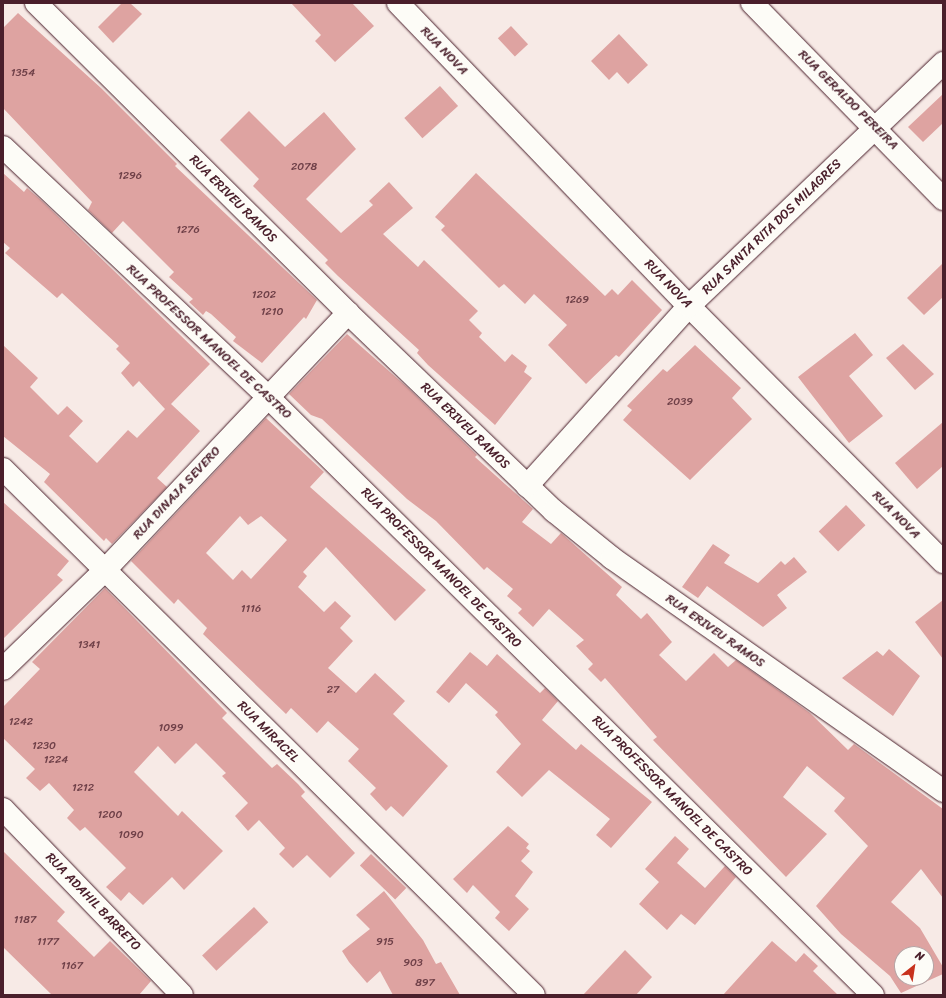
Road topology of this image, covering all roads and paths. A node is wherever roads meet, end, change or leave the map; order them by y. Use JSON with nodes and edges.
{"nodes":[{"id":1,"x":36,"y":3,"type":"edge"},
{"id":2,"x":398,"y":3,"type":"edge"},
{"id":3,"x":752,"y":3,"type":"edge"},
{"id":4,"x":943,"y":63,"type":"edge"},
{"id":5,"x":876,"y":126,"type":"junction"},
{"id":6,"x":3,"y":148,"type":"edge"},
{"id":7,"x":943,"y":199,"type":"edge"},
{"id":8,"x":689,"y":306,"type":"junction"},
{"id":9,"x":348,"y":313,"type":"junction"},
{"id":10,"x":267,"y":396,"type":"junction"},
{"id":11,"x":3,"y":469,"type":"edge"},
{"id":12,"x":527,"y":486,"type":"junction"},
{"id":13,"x":943,"y":562,"type":"edge"},
{"id":14,"x":105,"y":570,"type":"junction"},
{"id":15,"x":3,"y":669,"type":"edge"},
{"id":16,"x":943,"y":791,"type":"edge"},
{"id":17,"x":3,"y":809,"type":"edge"},
{"id":18,"x":182,"y":995,"type":"edge"},
{"id":19,"x":534,"y":995,"type":"edge"},
{"id":20,"x":873,"y":995,"type":"edge"}],
"edges":[{"from":1,"to":9,"type":"street","name":"RUA ERIVEU RAMOS"},
{"from":2,"to":8,"type":"street","name":"RUA NOVA"},
{"from":3,"to":5,"type":"street","name":"RUA GERALDO PEREIRA"},
{"from":4,"to":5,"type":"street","name":"RUA SANTA RITA DOS MILAGRES"},
{"from":5,"to":7,"type":"street","name":"RUA GERALDO PEREIRA"},
{"from":5,"to":8,"type":"street","name":"RUA SANTA RITA DOS MILAGRES"},
{"from":6,"to":10,"type":"street","name":"RUA PROFESSOR MANOEL DE CASTRO"},
{"from":8,"to":12,"type":"street","name":"RUA SANTA RITA DOS MILAGRES"},
{"from":8,"to":13,"type":"street","name":"RUA NOVA"},
{"from":9,"to":10,"type":"street","name":"RUA DINAJA SEVERO"},
{"from":9,"to":12,"type":"street","name":"RUA ERIVEU RAMOS"},
{"from":10,"to":14,"type":"street","name":"RUA DINAJA SEVERO"},
{"from":10,"to":20,"type":"street","name":"RUA PROFESSOR MANOEL DE CASTRO"},
{"from":11,"to":14,"type":"street","name":"RUA MIRACEL"},
{"from":12,"to":16,"type":"street","name":"RUA ERIVEU RAMOS"},
{"from":14,"to":15,"type":"street","name":"RUA DINAJA SEVERO"},
{"from":14,"to":19,"type":"street","name":"RUA MIRACEL"},
{"from":17,"to":18,"type":"street","name":"RUA ADAHIL BARRETO"}]}
